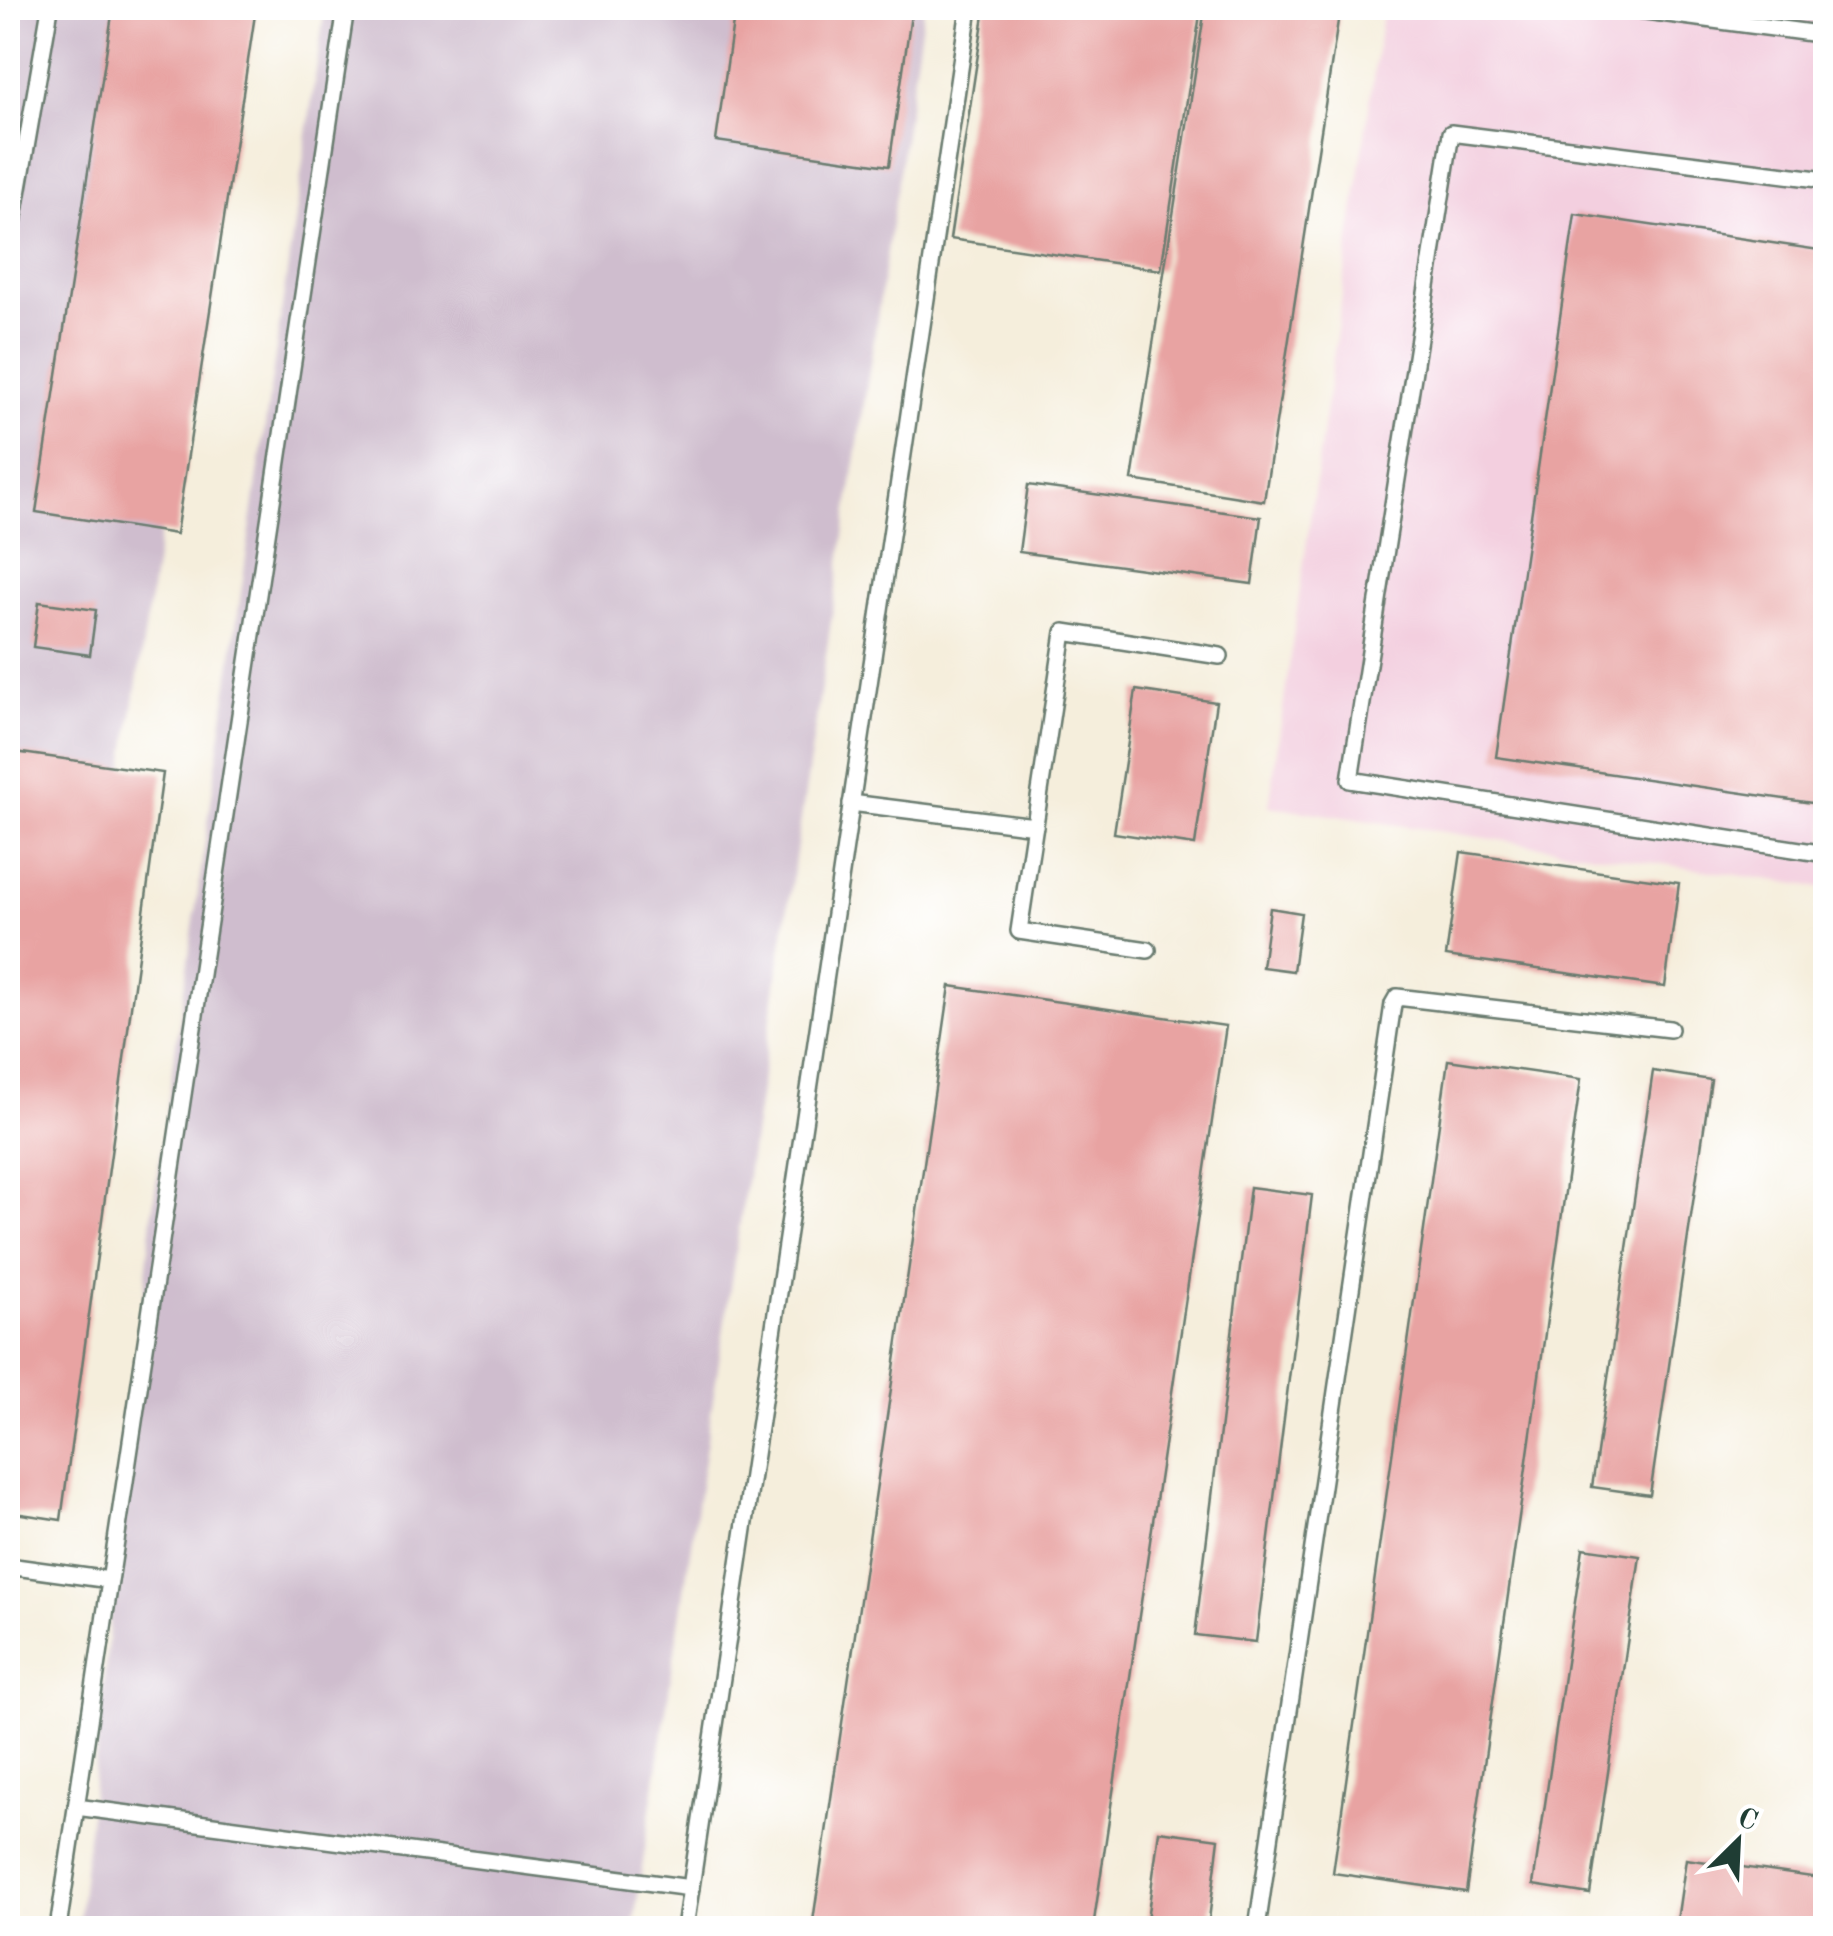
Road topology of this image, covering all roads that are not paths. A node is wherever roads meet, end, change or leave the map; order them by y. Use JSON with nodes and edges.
{"nodes":[{"id":1,"x":50,"y":8,"type":"edge"},
{"id":2,"x":346,"y":8,"type":"edge"},
{"id":3,"x":969,"y":8,"type":"edge"},
{"id":4,"x":1623,"y":8,"type":"edge"},
{"id":5,"x":1826,"y":34,"type":"edge"},
{"id":6,"x":1826,"y":180,"type":"edge"},
{"id":7,"x":8,"y":252,"type":"edge"},
{"id":8,"x":1220,"y":656,"type":"dead end"},
{"id":9,"x":851,"y":803,"type":"junction"},
{"id":10,"x":1035,"y":826,"type":"junction"},
{"id":11,"x":1826,"y":854,"type":"edge"},
{"id":12,"x":1148,"y":950,"type":"dead end"},
{"id":13,"x":1670,"y":1029,"type":"dead end"},
{"id":14,"x":8,"y":1566,"type":"edge"},
{"id":15,"x":110,"y":1580,"type":"junction"},
{"id":16,"x":76,"y":1807,"type":"junction"},
{"id":17,"x":691,"y":1888,"type":"junction"},
{"id":18,"x":58,"y":1928,"type":"edge"},
{"id":19,"x":685,"y":1928,"type":"edge"},
{"id":20,"x":1257,"y":1928,"type":"edge"}],
"edges":[{"from":1,"to":7,"type":"lane"},
{"from":2,"to":15,"type":"lane"},
{"from":3,"to":9,"type":"lane"},
{"from":4,"to":5,"type":"lane"},
{"from":6,"to":11,"type":"lane"},
{"from":8,"to":10,"type":"lane"},
{"from":9,"to":10,"type":"lane"},
{"from":9,"to":17,"type":"lane"},
{"from":10,"to":12,"type":"lane"},
{"from":13,"to":20,"type":"lane"},
{"from":14,"to":15,"type":"lane"},
{"from":15,"to":16,"type":"lane"},
{"from":16,"to":17,"type":"lane"},
{"from":16,"to":18,"type":"lane"},
{"from":17,"to":19,"type":"lane"}]}
